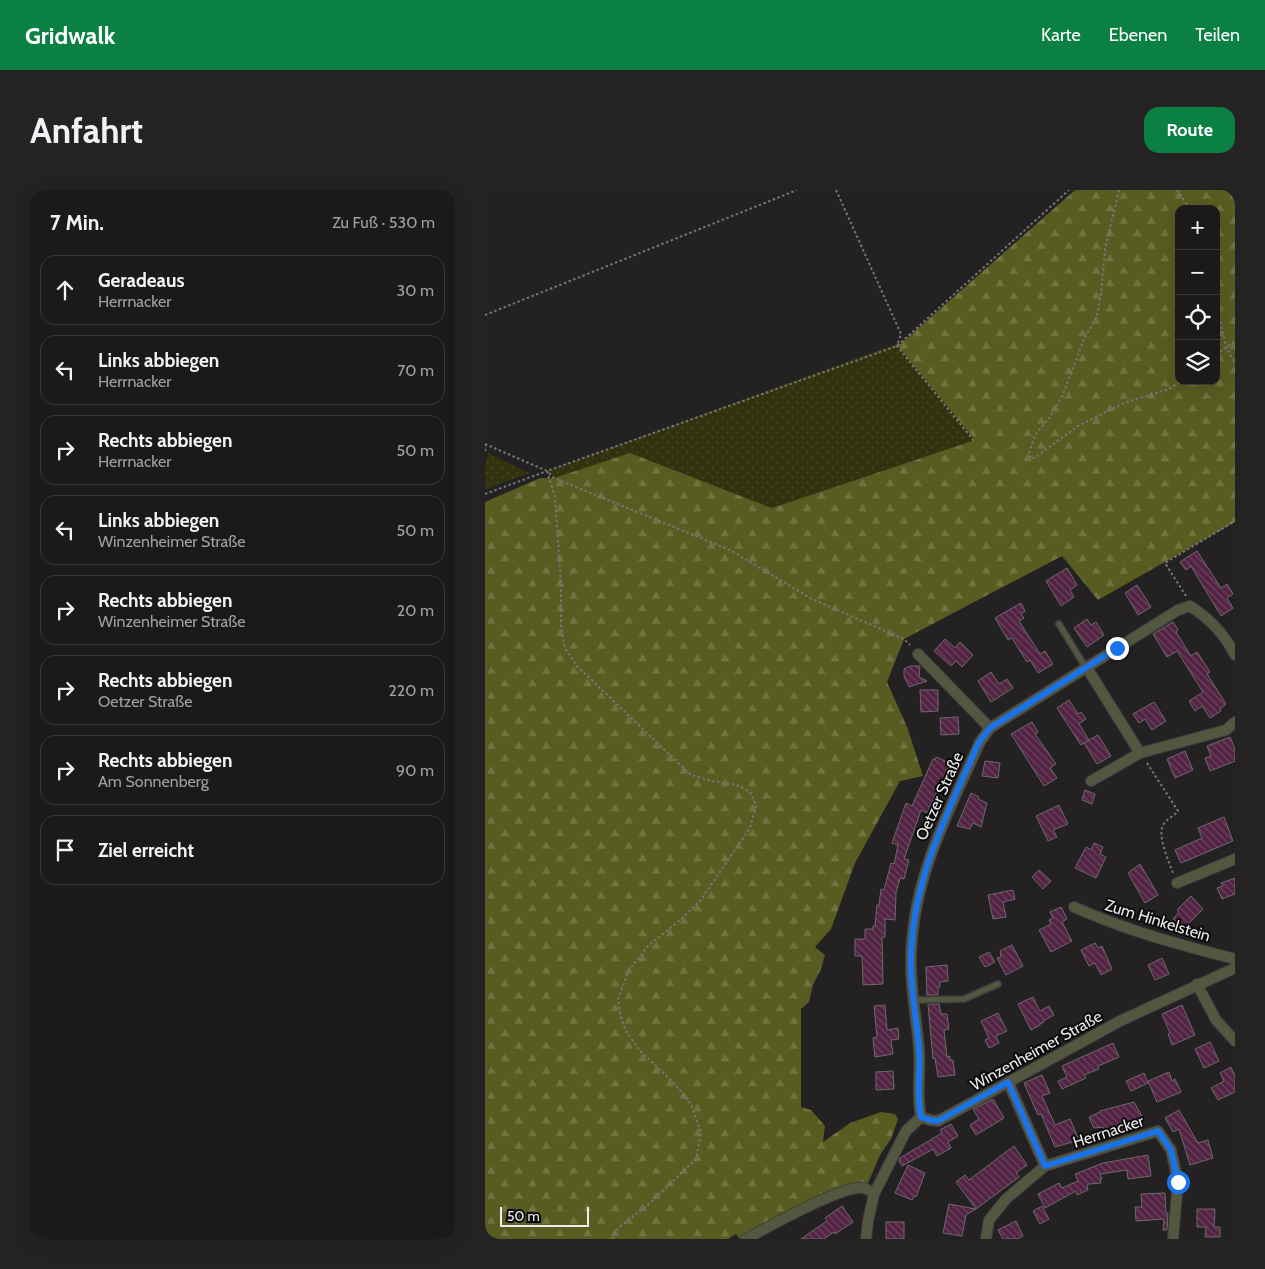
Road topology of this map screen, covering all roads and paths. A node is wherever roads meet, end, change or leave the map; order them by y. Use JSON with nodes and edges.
{"nodes":[{"id":1,"x":797,"y":190,"type":"edge"},
{"id":2,"x":836,"y":190,"type":"edge"},
{"id":3,"x":1069,"y":190,"type":"edge"},
{"id":4,"x":1119,"y":190,"type":"edge"},
{"id":5,"x":1177,"y":190,"type":"edge"},
{"id":6,"x":1187,"y":205,"type":"edge"},
{"id":7,"x":485,"y":315,"type":"edge"},
{"id":8,"x":1220,"y":320,"type":"edge"},
{"id":9,"x":1235,"y":341,"type":"edge"},
{"id":10,"x":897,"y":346,"type":"junction"},
{"id":11,"x":1226,"y":347,"type":"junction"},
{"id":12,"x":1220,"y":352,"type":"edge"},
{"id":13,"x":1235,"y":363,"type":"edge"},
{"id":14,"x":1175,"y":385,"type":"edge"},
{"id":15,"x":974,"y":441,"type":"dead end"},
{"id":16,"x":485,"y":444,"type":"edge"},
{"id":17,"x":485,"y":451,"type":"edge"},
{"id":18,"x":547,"y":471,"type":"junction"},
{"id":19,"x":485,"y":494,"type":"edge"},
{"id":20,"x":1235,"y":521,"type":"edge"},
{"id":21,"x":1190,"y":606,"type":"junction"},
{"id":22,"x":1059,"y":624,"type":"dead end"},
{"id":23,"x":918,"y":654,"type":"joint"},
{"id":24,"x":1235,"y":655,"type":"edge"},
{"id":25,"x":1087,"y":668,"type":"junction"},
{"id":26,"x":1235,"y":722,"type":"edge"},
{"id":27,"x":990,"y":728,"type":"junction"},
{"id":28,"x":1140,"y":753,"type":"junction"},
{"id":29,"x":1091,"y":781,"type":"dead end"},
{"id":30,"x":1235,"y":859,"type":"edge"},
{"id":31,"x":1177,"y":883,"type":"joint"},
{"id":32,"x":1074,"y":907,"type":"dead end"},
{"id":33,"x":1235,"y":959,"type":"edge"},
{"id":34,"x":1235,"y":968,"type":"edge"},
{"id":35,"x":998,"y":984,"type":"dead end"},
{"id":36,"x":1197,"y":984,"type":"junction"},
{"id":37,"x":913,"y":1000,"type":"junction"},
{"id":38,"x":1235,"y":1041,"type":"edge"},
{"id":39,"x":1008,"y":1082,"type":"junction"},
{"id":40,"x":921,"y":1117,"type":"junction"},
{"id":41,"x":1045,"y":1166,"type":"junction"},
{"id":42,"x":874,"y":1194,"type":"junction"},
{"id":43,"x":612,"y":1239,"type":"edge"},
{"id":44,"x":746,"y":1239,"type":"edge"},
{"id":45,"x":866,"y":1239,"type":"edge"},
{"id":46,"x":985,"y":1239,"type":"edge"},
{"id":47,"x":1173,"y":1239,"type":"edge"}],
"edges":[{"from":1,"to":7,"type":"path"},
{"from":2,"to":10,"type":"path"},
{"from":3,"to":10,"type":"path"},
{"from":4,"to":14,"type":"path"},
{"from":5,"to":6,"type":"path"},
{"from":8,"to":11,"type":"path"},
{"from":9,"to":11,"type":"path"},
{"from":10,"to":15,"type":"path"},
{"from":10,"to":18,"type":"path"},
{"from":11,"to":12,"type":"path"},
{"from":11,"to":13,"type":"path"},
{"from":16,"to":17,"type":"path"},
{"from":16,"to":18,"type":"path"},
{"from":18,"to":19,"type":"path"},
{"from":18,"to":23,"type":"path"},
{"from":18,"to":43,"type":"path"},
{"from":20,"to":21,"type":"path"},
{"from":21,"to":24,"type":"street"},
{"from":21,"to":25,"type":"street"},
{"from":22,"to":25,"type":"lane"},
{"from":23,"to":27,"type":"street"},
{"from":25,"to":27,"type":"street"},
{"from":25,"to":28,"type":"street"},
{"from":26,"to":28,"type":"street"},
{"from":27,"to":37,"type":"street","name":"Oetzer Straße"},
{"from":28,"to":29,"type":"street"},
{"from":28,"to":31,"type":"path"},
{"from":30,"to":31,"type":"street"},
{"from":32,"to":33,"type":"street","name":"Zum Hinkelstein"},
{"from":34,"to":36,"type":"street","name":"Winzenheimer Straße"},
{"from":35,"to":37,"type":"lane"},
{"from":36,"to":38,"type":"street"},
{"from":36,"to":39,"type":"street","name":"Winzenheimer Straße"},
{"from":37,"to":40,"type":"street","name":"Oetzer Straße"},
{"from":39,"to":40,"type":"street","name":"Winzenheimer Straße"},
{"from":39,"to":41,"type":"street"},
{"from":40,"to":42,"type":"street"},
{"from":41,"to":46,"type":"street","name":"Herrnacker"},
{"from":41,"to":47,"type":"street","name":"Herrnacker"},
{"from":42,"to":44,"type":"street"},
{"from":42,"to":45,"type":"street"}]}
